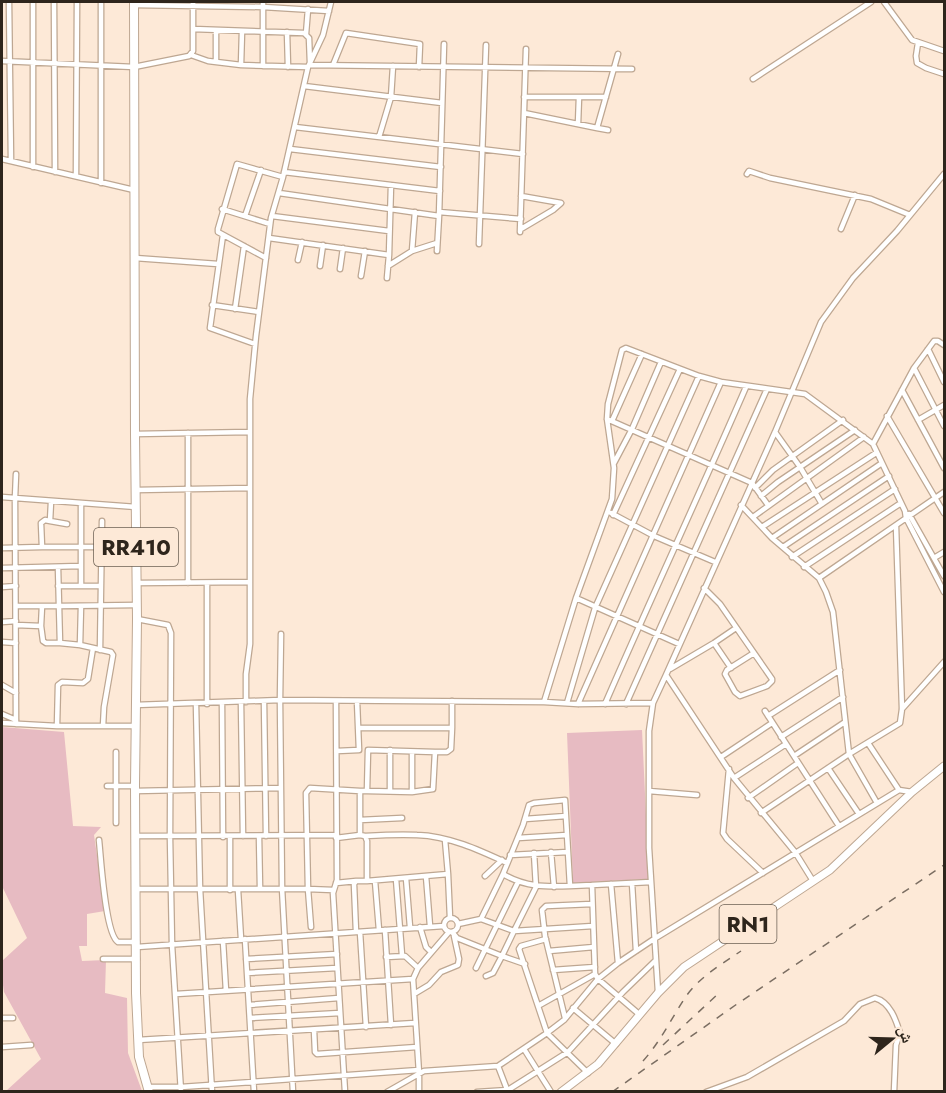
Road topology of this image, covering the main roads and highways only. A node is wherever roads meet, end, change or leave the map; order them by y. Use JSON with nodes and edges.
{"nodes":[{"id":1,"x":134,"y":3,"type":"edge"},
{"id":2,"x":945,"y":766,"type":"edge"},
{"id":3,"x":148,"y":1089,"type":"edge"},
{"id":4,"x":561,"y":1092,"type":"edge"}],
"edges":[{"from":1,"to":3,"type":"highway","number":"RR410"},
{"from":2,"to":4,"type":"main road","number":"RN1"}]}
